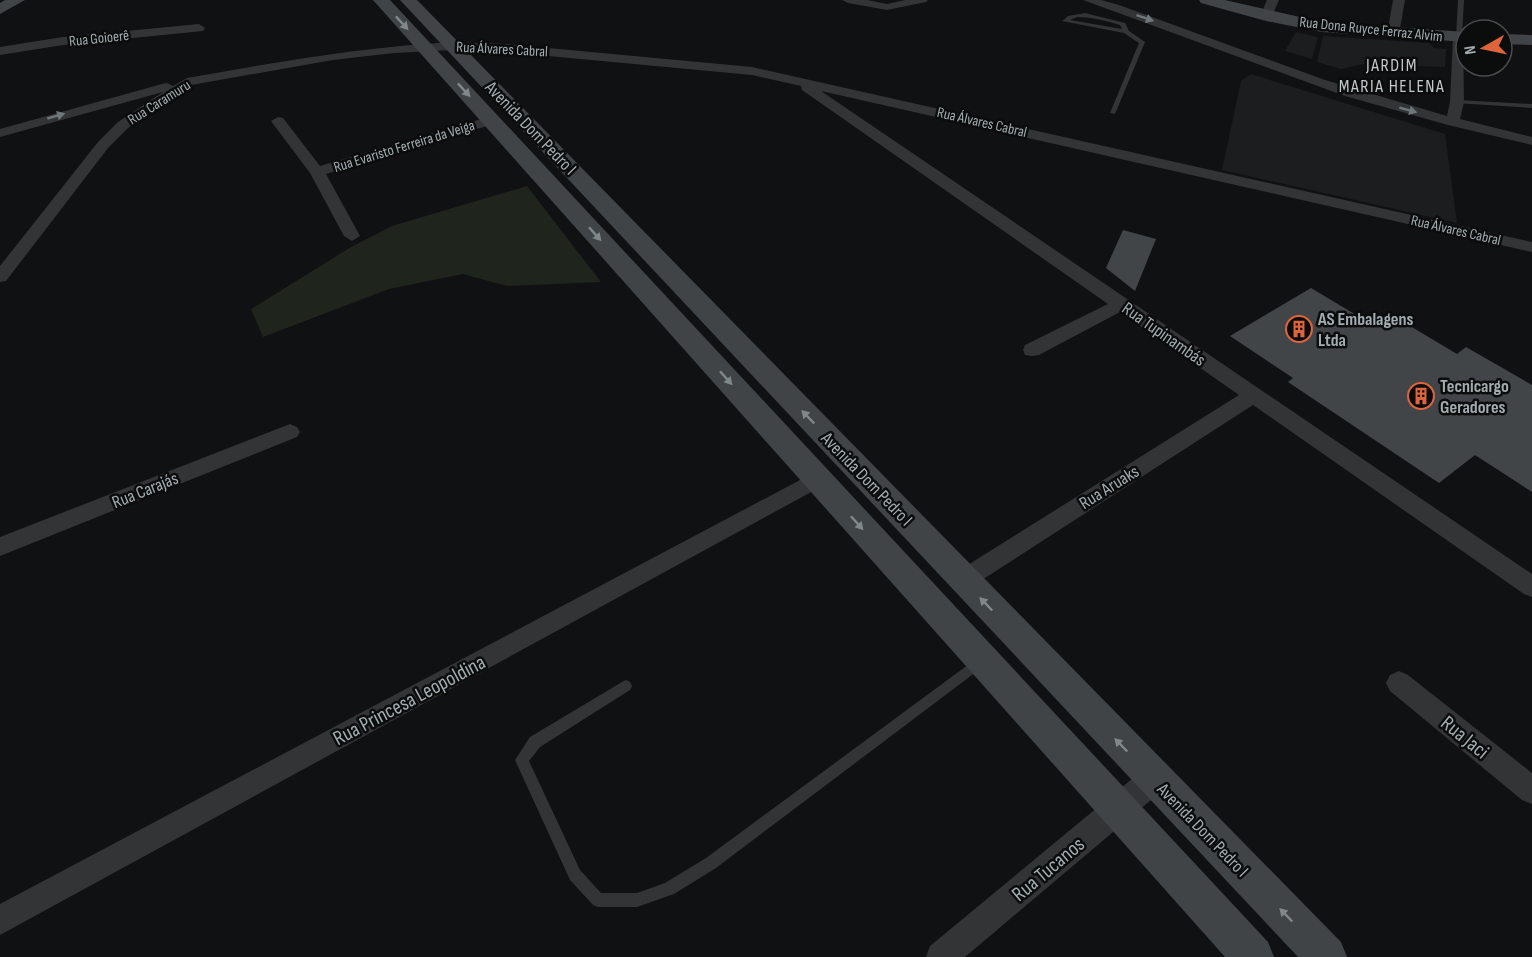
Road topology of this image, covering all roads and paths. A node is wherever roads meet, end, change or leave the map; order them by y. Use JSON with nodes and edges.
{"nodes":[{"id":1,"x":17,"y":0,"type":"edge"},
{"id":2,"x":381,"y":0,"type":"edge"},
{"id":3,"x":408,"y":0,"type":"edge"},
{"id":4,"x":848,"y":0,"type":"edge"},
{"id":5,"x":922,"y":0,"type":"edge"},
{"id":6,"x":1089,"y":0,"type":"edge"},
{"id":7,"x":1207,"y":0,"type":"edge"},
{"id":8,"x":1273,"y":0,"type":"edge"},
{"id":9,"x":1399,"y":0,"type":"edge"},
{"id":10,"x":1461,"y":0,"type":"edge"},
{"id":11,"x":0,"y":9,"type":"edge"},
{"id":12,"x":1266,"y":16,"type":"junction"},
{"id":13,"x":1461,"y":18,"type":"edge"},
{"id":14,"x":199,"y":28,"type":"dead end"},
{"id":15,"x":1126,"y":32,"type":"junction"},
{"id":16,"x":1393,"y":34,"type":"junction"},
{"id":17,"x":1454,"y":37,"type":"edge"},
{"id":18,"x":1514,"y":39,"type":"edge"},
{"id":19,"x":1532,"y":40,"type":"edge"},
{"id":20,"x":453,"y":46,"type":"junction"},
{"id":21,"x":424,"y":47,"type":"junction"},
{"id":22,"x":0,"y":51,"type":"edge"},
{"id":23,"x":1459,"y":78,"type":"edge"},
{"id":24,"x":797,"y":80,"type":"junction"},
{"id":25,"x":187,"y":82,"type":"junction"},
{"id":26,"x":1457,"y":102,"type":"junction"},
{"id":27,"x":1532,"y":106,"type":"edge"},
{"id":28,"x":1113,"y":113,"type":"dead end"},
{"id":29,"x":492,"y":120,"type":"junction"},
{"id":30,"x":278,"y":121,"type":"dead end"},
{"id":31,"x":1453,"y":122,"type":"junction"},
{"id":32,"x":0,"y":133,"type":"edge"},
{"id":33,"x":1532,"y":141,"type":"edge"},
{"id":34,"x":317,"y":172,"type":"junction"},
{"id":35,"x":352,"y":236,"type":"dead end"},
{"id":36,"x":1532,"y":247,"type":"edge"},
{"id":37,"x":0,"y":276,"type":"edge"},
{"id":38,"x":1122,"y":304,"type":"junction"},
{"id":39,"x":726,"y":332,"type":"junction"},
{"id":40,"x":697,"y":346,"type":"junction"},
{"id":41,"x":1032,"y":350,"type":"dead end"},
{"id":42,"x":1254,"y":395,"type":"junction"},
{"id":43,"x":290,"y":432,"type":"dead end"},
{"id":44,"x":817,"y":479,"type":"junction"},
{"id":45,"x":0,"y":547,"type":"edge"},
{"id":46,"x":963,"y":579,"type":"junction"},
{"id":47,"x":1532,"y":587,"type":"edge"},
{"id":48,"x":982,"y":660,"type":"junction"},
{"id":49,"x":1399,"y":683,"type":"dead end"},
{"id":50,"x":626,"y":686,"type":"dead end"},
{"id":51,"x":1154,"y":779,"type":"junction"},
{"id":52,"x":1532,"y":790,"type":"edge"},
{"id":53,"x":1118,"y":811,"type":"junction"},
{"id":54,"x":0,"y":920,"type":"edge"},
{"id":55,"x":941,"y":957,"type":"edge"},
{"id":56,"x":1253,"y":957,"type":"edge"},
{"id":57,"x":1326,"y":957,"type":"edge"}],
"edges":[{"from":1,"to":11,"type":"street"},
{"from":2,"to":21,"type":"street","name":"Avenida Dom Pedro I","one_way":true},
{"from":3,"to":20,"type":"street","name":"Avenida Dom Pedro I"},
{"from":4,"to":5,"type":"street"},
{"from":6,"to":31,"type":"street","one_way":true},
{"from":7,"to":12,"type":"street","name":"Rua Dona Ruyce Ferraz Alvim"},
{"from":8,"to":12,"type":"street"},
{"from":9,"to":16,"type":"street"},
{"from":10,"to":13,"type":"lane"},
{"from":12,"to":16,"type":"street","name":"Rua Dona Ruyce Ferraz Alvim"},
{"from":14,"to":22,"type":"street","name":"Rua Goioerê"},
{"from":15,"to":15,"type":"lane"},
{"from":15,"to":28,"type":"lane"},
{"from":16,"to":17,"type":"street","name":"Rua Dona Ruyce Ferraz Alvim"},
{"from":18,"to":19,"type":"street"},
{"from":20,"to":21,"type":"street","name":"Rua Álvares Cabral"},
{"from":20,"to":24,"type":"street","name":"Rua Álvares Cabral"},
{"from":20,"to":39,"type":"street","name":"Avenida Dom Pedro I"},
{"from":21,"to":25,"type":"street","name":"Rua Caramuru"},
{"from":21,"to":29,"type":"street","name":"Avenida Dom Pedro I","one_way":true},
{"from":23,"to":26,"type":"street"},
{"from":24,"to":36,"type":"street","name":"Rua Álvares Cabral"},
{"from":24,"to":38,"type":"street","name":"Rua Tupinambás"},
{"from":32,"to":25,"type":"street","one_way":true},
{"from":25,"to":37,"type":"street","name":"Rua Caramuru"},
{"from":26,"to":27,"type":"lane"},
{"from":26,"to":31,"type":"street"},
{"from":29,"to":34,"type":"street","name":"Rua Evaristo Ferreira da Veiga"},
{"from":29,"to":40,"type":"street","name":"Avenida Dom Pedro I","one_way":true},
{"from":30,"to":34,"type":"street"},
{"from":31,"to":33,"type":"street"},
{"from":34,"to":35,"type":"street"},
{"from":38,"to":41,"type":"street"},
{"from":38,"to":42,"type":"street","name":"Rua Tupinambás"},
{"from":39,"to":40,"type":"street"},
{"from":46,"to":39,"type":"street","name":"Avenida Dom Pedro I","one_way":true},
{"from":40,"to":44,"type":"street","name":"Avenida Dom Pedro I","one_way":true},
{"from":42,"to":46,"type":"street","name":"Rua Aruaks"},
{"from":42,"to":47,"type":"street","name":"Rua Tupinambás"},
{"from":43,"to":45,"type":"street","name":"Rua Carajás"},
{"from":44,"to":48,"type":"street","name":"Avenida Dom Pedro I","one_way":true},
{"from":44,"to":54,"type":"street","name":"Rua Princesa Leopoldina"},
{"from":51,"to":46,"type":"street","name":"Avenida Dom Pedro I","one_way":true},
{"from":48,"to":50,"type":"lane"},
{"from":48,"to":53,"type":"street","name":"Avenida Dom Pedro I"},
{"from":49,"to":52,"type":"street","name":"Rua Jaci"},
{"from":51,"to":53,"type":"street","name":"Rua Tucanos"},
{"from":57,"to":51,"type":"street","name":"Avenida Dom Pedro I","one_way":true},
{"from":53,"to":55,"type":"street","name":"Rua Tucanos"},
{"from":53,"to":56,"type":"street","name":"Avenida Dom Pedro I"}]}
